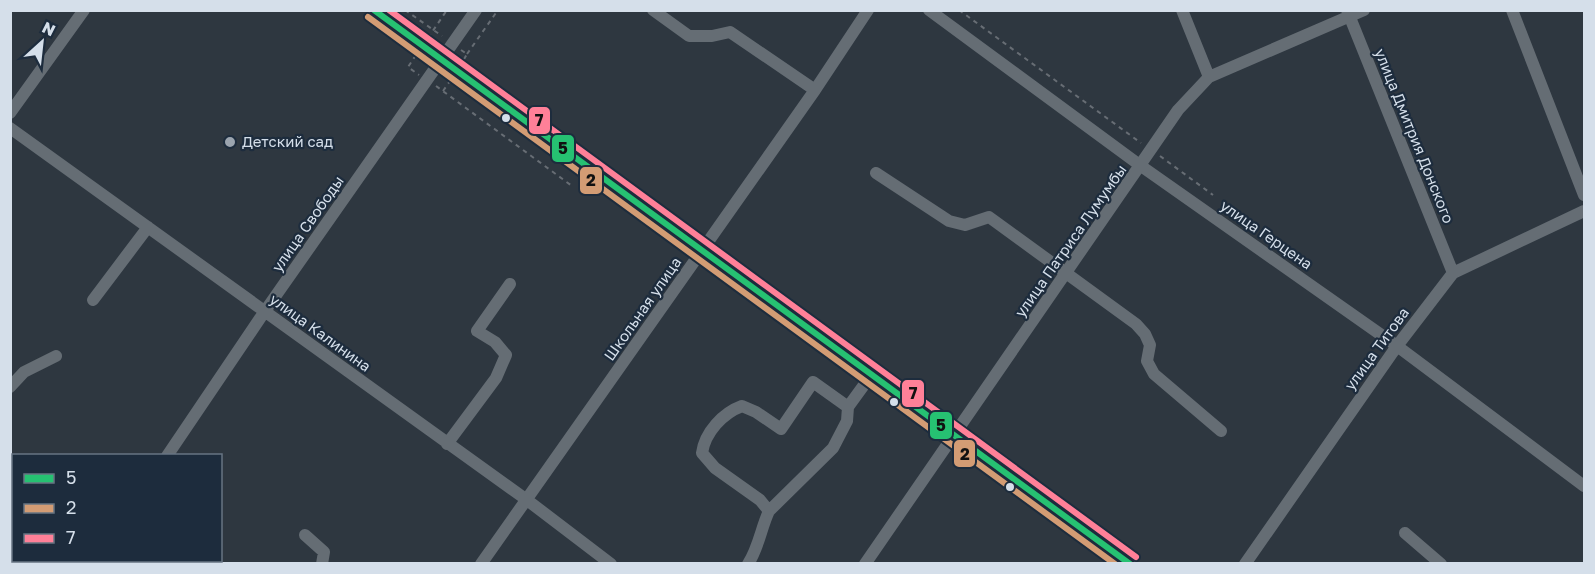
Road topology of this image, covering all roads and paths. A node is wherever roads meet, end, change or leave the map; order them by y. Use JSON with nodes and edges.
{"nodes":[{"id":1,"x":84,"y":10,"type":"edge"},
{"id":2,"x":373,"y":10,"type":"edge"},
{"id":3,"x":447,"y":10,"type":"edge"},
{"id":4,"x":476,"y":10,"type":"edge"},
{"id":5,"x":498,"y":10,"type":"edge"},
{"id":6,"x":653,"y":10,"type":"edge"},
{"id":7,"x":868,"y":10,"type":"edge"},
{"id":8,"x":929,"y":10,"type":"edge"},
{"id":9,"x":959,"y":10,"type":"edge"},
{"id":10,"x":1182,"y":10,"type":"edge"},
{"id":11,"x":1364,"y":10,"type":"edge"},
{"id":12,"x":1512,"y":10,"type":"edge"},
{"id":13,"x":1348,"y":14,"type":"edge"},
{"id":14,"x":422,"y":46,"type":"junction"},
{"id":15,"x":467,"y":54,"type":"dead end"},
{"id":16,"x":441,"y":60,"type":"junction"},
{"id":17,"x":1209,"y":77,"type":"junction"},
{"id":18,"x":427,"y":81,"type":"junction"},
{"id":19,"x":815,"y":90,"type":"junction"},
{"id":20,"x":10,"y":113,"type":"edge"},
{"id":21,"x":10,"y":128,"type":"edge"},
{"id":22,"x":1151,"y":150,"type":"junction"},
{"id":23,"x":1141,"y":166,"type":"junction"},
{"id":24,"x":876,"y":173,"type":"dead end"},
{"id":25,"x":572,"y":186,"type":"dead end"},
{"id":26,"x":1213,"y":195,"type":"dead end"},
{"id":27,"x":1584,"y":195,"type":"edge"},
{"id":28,"x":1584,"y":211,"type":"edge"},
{"id":29,"x":148,"y":227,"type":"junction"},
{"id":30,"x":702,"y":251,"type":"junction"},
{"id":31,"x":1067,"y":273,"type":"junction"},
{"id":32,"x":1453,"y":273,"type":"junction"},
{"id":33,"x":510,"y":284,"type":"dead end"},
{"id":34,"x":93,"y":300,"type":"dead end"},
{"id":35,"x":265,"y":311,"type":"junction"},
{"id":36,"x":1397,"y":346,"type":"junction"},
{"id":37,"x":56,"y":356,"type":"dead end"},
{"id":38,"x":872,"y":374,"type":"junction"},
{"id":39,"x":10,"y":387,"type":"edge"},
{"id":40,"x":848,"y":407,"type":"junction"},
{"id":41,"x":1221,"y":431,"type":"dead end"},
{"id":42,"x":955,"y":435,"type":"junction"},
{"id":43,"x":447,"y":444,"type":"junction"},
{"id":44,"x":168,"y":454,"type":"edge"},
{"id":45,"x":1584,"y":486,"type":"edge"},
{"id":46,"x":527,"y":500,"type":"junction"},
{"id":47,"x":770,"y":511,"type":"junction"},
{"id":48,"x":1405,"y":533,"type":"dead end"},
{"id":49,"x":305,"y":535,"type":"dead end"},
{"id":50,"x":322,"y":564,"type":"edge"},
{"id":51,"x":482,"y":564,"type":"edge"},
{"id":52,"x":611,"y":564,"type":"edge"},
{"id":53,"x":748,"y":564,"type":"edge"},
{"id":54,"x":865,"y":564,"type":"edge"},
{"id":55,"x":1131,"y":564,"type":"edge"},
{"id":56,"x":1245,"y":564,"type":"edge"},
{"id":57,"x":1441,"y":564,"type":"edge"}],
"edges":[{"from":1,"to":20,"type":"street"},
{"from":2,"to":14,"type":"street"},
{"from":3,"to":14,"type":"path"},
{"from":4,"to":16,"type":"street","name":"улица Свободы"},
{"from":5,"to":15,"type":"path"},
{"from":6,"to":19,"type":"street"},
{"from":7,"to":19,"type":"street","name":"Школьная улица"},
{"from":8,"to":23,"type":"street","name":"улица Герцена"},
{"from":9,"to":22,"type":"path"},
{"from":10,"to":17,"type":"street"},
{"from":11,"to":13,"type":"street","name":"улица Патриса Лумумбы"},
{"from":12,"to":27,"type":"street"},
{"from":13,"to":17,"type":"street","name":"улица Патриса Лумумбы"},
{"from":13,"to":32,"type":"street","name":"улица Дмитрия Донского"},
{"from":14,"to":16,"type":"street"},
{"from":14,"to":18,"type":"path"},
{"from":16,"to":18,"type":"street","name":"улица Свободы"},
{"from":16,"to":30,"type":"street"},
{"from":17,"to":22,"type":"street","name":"улица Патриса Лумумбы"},
{"from":18,"to":25,"type":"path"},
{"from":18,"to":35,"type":"street","name":"улица Свободы"},
{"from":19,"to":30,"type":"street","name":"Школьная улица"},
{"from":21,"to":29,"type":"street","name":"улица Калинина"},
{"from":22,"to":23,"type":"street","name":"улица Патриса Лумумбы"},
{"from":22,"to":26,"type":"path"},
{"from":23,"to":31,"type":"street","name":"улица Патриса Лумумбы"},
{"from":23,"to":36,"type":"street","name":"улица Герцена"},
{"from":24,"to":31,"type":"street"},
{"from":28,"to":32,"type":"street","name":"улица Титова"},
{"from":29,"to":34,"type":"street"},
{"from":29,"to":35,"type":"street","name":"улица Калинина"},
{"from":30,"to":38,"type":"street"},
{"from":30,"to":46,"type":"street","name":"Школьная улица"},
{"from":31,"to":41,"type":"street"},
{"from":31,"to":42,"type":"street","name":"улица Патриса Лумумбы"},
{"from":32,"to":36,"type":"street","name":"улица Титова"},
{"from":33,"to":43,"type":"street"},
{"from":35,"to":43,"type":"street","name":"улица Калинина"},
{"from":35,"to":44,"type":"street","name":"улица Свободы"},
{"from":36,"to":45,"type":"street","name":"улица Герцена"},
{"from":36,"to":56,"type":"street","name":"улица Титова"},
{"from":37,"to":39,"type":"street"},
{"from":38,"to":40,"type":"street"},
{"from":38,"to":42,"type":"street"},
{"from":40,"to":47,"type":"street"},
{"from":40,"to":47,"type":"street"},
{"from":42,"to":54,"type":"street","name":"улица Патриса Лумумбы"},
{"from":42,"to":55,"type":"street"},
{"from":43,"to":46,"type":"street","name":"улица Калинина"},
{"from":46,"to":51,"type":"street","name":"Школьная улица"},
{"from":46,"to":52,"type":"street","name":"улица Калинина"},
{"from":47,"to":53,"type":"street"},
{"from":48,"to":57,"type":"street"},
{"from":49,"to":50,"type":"street"}]}
